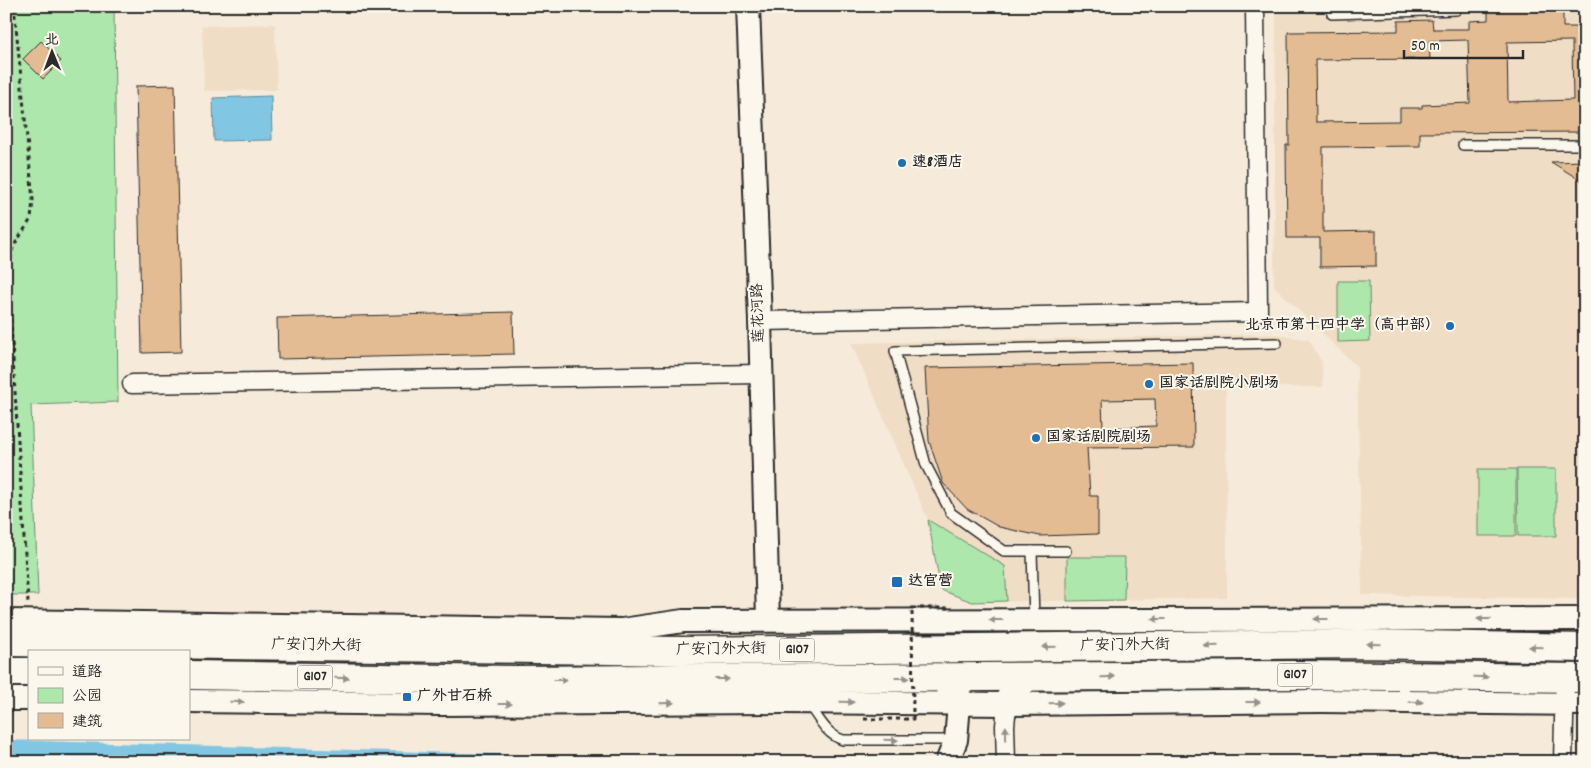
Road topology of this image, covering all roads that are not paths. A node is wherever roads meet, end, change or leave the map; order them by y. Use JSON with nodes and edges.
{"nodes":[{"id":1,"x":748,"y":6,"type":"edge"},
{"id":2,"x":1255,"y":6,"type":"edge"},
{"id":3,"x":1456,"y":6,"type":"edge"},
{"id":4,"x":1332,"y":14,"type":"dead end"},
{"id":5,"x":1463,"y":145,"type":"dead end"},
{"id":6,"x":1585,"y":145,"type":"edge"},
{"id":7,"x":760,"y":321,"type":"junction"},
{"id":8,"x":1277,"y":343,"type":"dead end"},
{"id":9,"x":760,"y":374,"type":"junction"},
{"id":10,"x":132,"y":384,"type":"dead end"},
{"id":11,"x":1032,"y":551,"type":"junction"},
{"id":12,"x":1066,"y":551,"type":"dead end"},
{"id":13,"x":1585,"y":619,"type":"edge"},
{"id":14,"x":768,"y":620,"type":"junction"},
{"id":15,"x":1034,"y":620,"type":"junction"},
{"id":16,"x":12,"y":630,"type":"edge"},
{"id":17,"x":1585,"y":648,"type":"edge"},
{"id":18,"x":190,"y":675,"type":"edge"},
{"id":19,"x":944,"y":678,"type":"junction"},
{"id":20,"x":1024,"y":678,"type":"junction"},
{"id":21,"x":1213,"y":689,"type":"junction"},
{"id":22,"x":807,"y":690,"type":"junction"},
{"id":23,"x":1574,"y":691,"type":"edge"},
{"id":24,"x":6,"y":699,"type":"edge"},
{"id":25,"x":28,"y":699,"type":"edge"},
{"id":26,"x":190,"y":701,"type":"edge"},
{"id":27,"x":959,"y":704,"type":"junction"},
{"id":28,"x":1007,"y":704,"type":"junction"},
{"id":29,"x":956,"y":740,"type":"junction"},
{"id":30,"x":947,"y":762,"type":"edge"},
{"id":31,"x":1006,"y":762,"type":"edge"},
{"id":32,"x":1563,"y":762,"type":"edge"}],
"edges":[{"from":1,"to":7,"type":"street","name":"莲花河路"},
{"from":2,"to":7,"type":"street"},
{"from":3,"to":4,"type":"lane"},
{"from":5,"to":6,"type":"lane"},
{"from":7,"to":9,"type":"street","name":"莲花河路"},
{"from":8,"to":11,"type":"lane"},
{"from":9,"to":10,"type":"street"},
{"from":9,"to":14,"type":"street","name":"莲花河路"},
{"from":11,"to":12,"type":"lane"},
{"from":11,"to":15,"type":"lane"},
{"from":13,"to":15,"type":"street","name":"广安门外大街","one_way":true},
{"from":15,"to":14,"type":"street","name":"广安门外大街","one_way":true},
{"from":14,"to":16,"type":"street","name":"广安门外大街"},
{"from":17,"to":16,"type":"highway","name":"广安门外大街","number":"G107","one_way":true},
{"from":18,"to":22,"type":"highway","name":"广安门外大街","number":"G107","one_way":true},
{"from":19,"to":20,"type":"highway","name":"广安门外大街","number":"G107"},
{"from":22,"to":19,"type":"highway","name":"广安门外大街","number":"G107","one_way":true},
{"from":19,"to":27,"type":"highway"},
{"from":20,"to":21,"type":"highway","name":"广安门外大街","number":"G107","one_way":true},
{"from":20,"to":28,"type":"highway"},
{"from":21,"to":23,"type":"highway","name":"广安门外大街","number":"G107","one_way":true},
{"from":28,"to":21,"type":"street","name":"广安门外大街","one_way":true},
{"from":26,"to":22,"type":"street","name":"广安门外大街","one_way":true},
{"from":22,"to":27,"type":"street","name":"广安门外大街","one_way":true},
{"from":22,"to":29,"type":"lane","one_way":true},
{"from":23,"to":32,"type":"street"},
{"from":24,"to":25,"type":"street"},
{"from":27,"to":28,"type":"street","name":"广安门外大街"},
{"from":27,"to":29,"type":"street"},
{"from":31,"to":28,"type":"street","one_way":true},
{"from":29,"to":30,"type":"street"}]}
